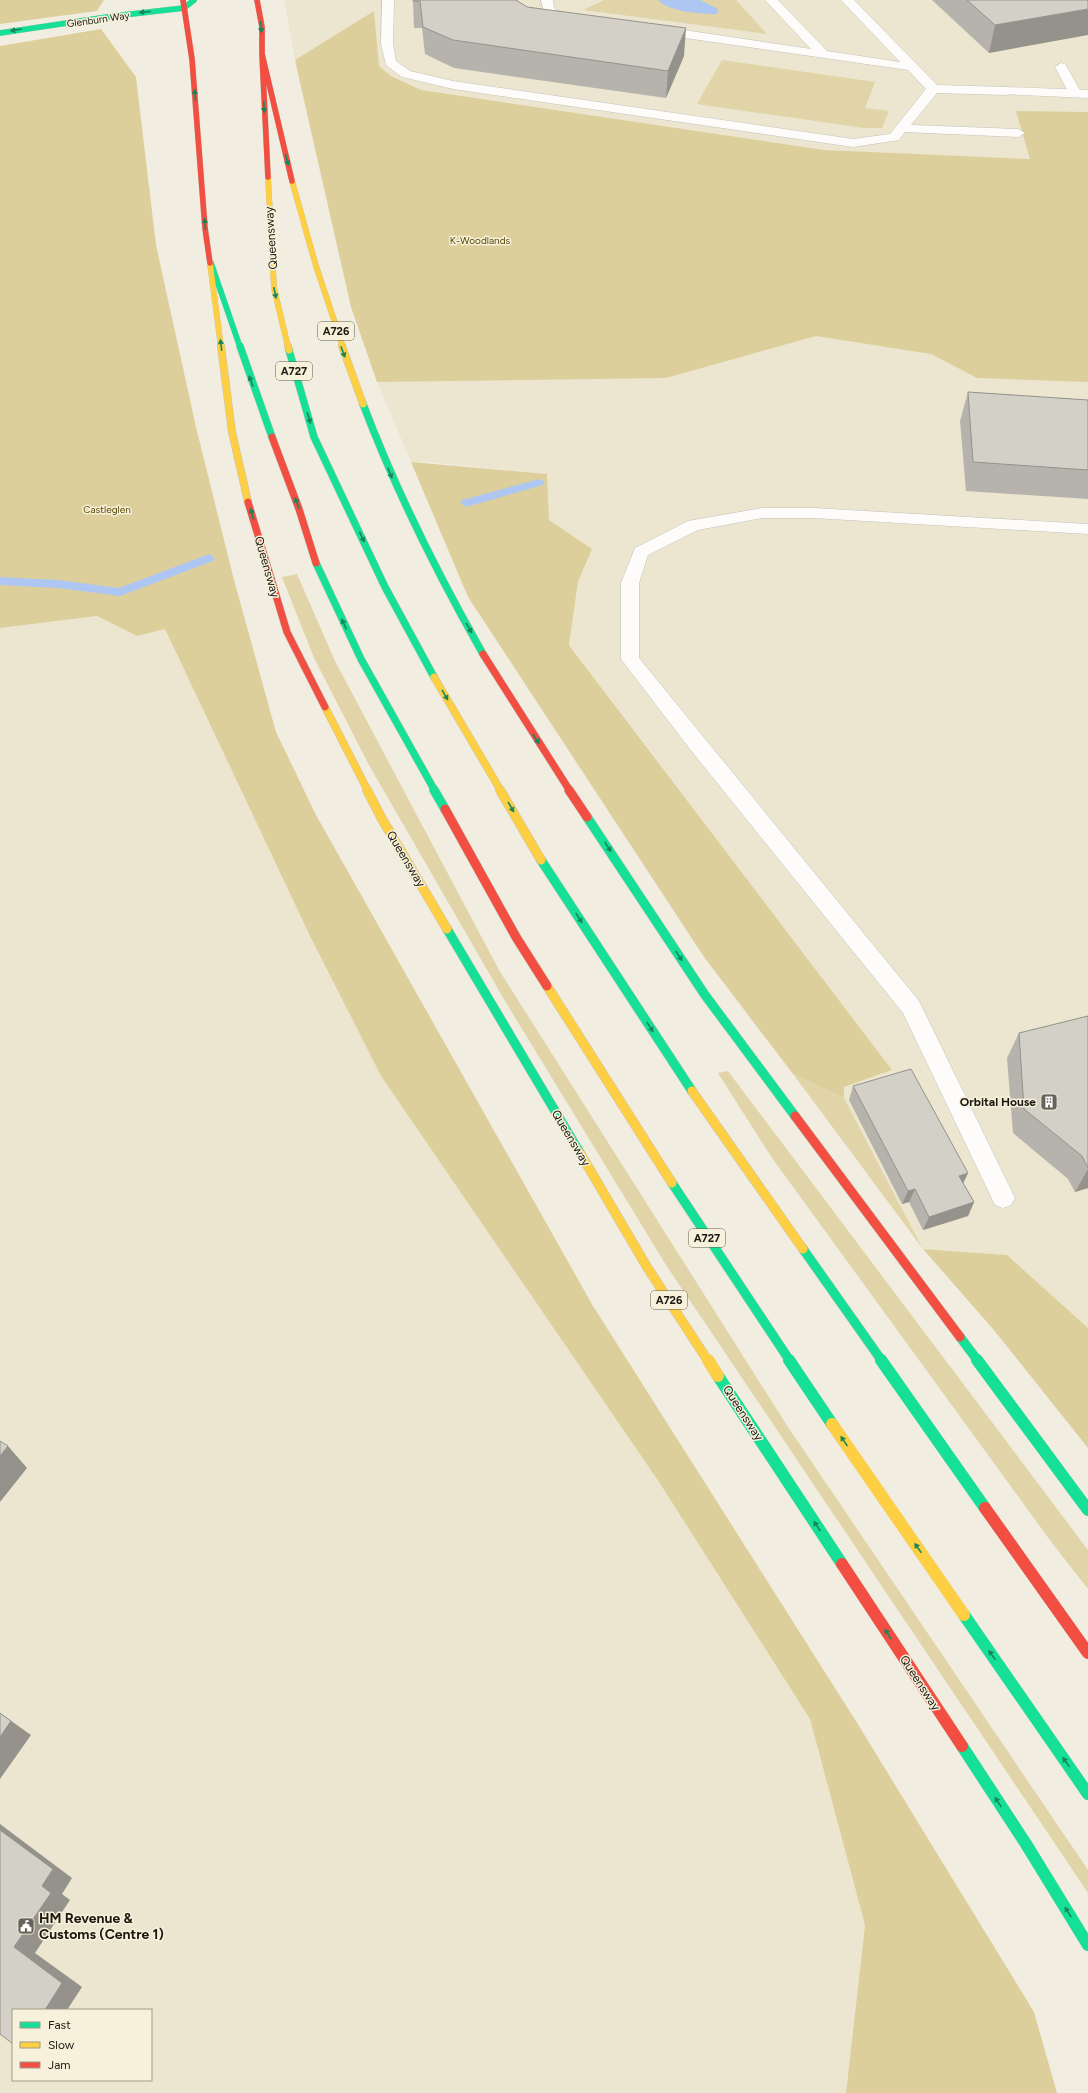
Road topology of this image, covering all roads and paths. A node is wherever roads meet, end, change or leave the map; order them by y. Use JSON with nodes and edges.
{"nodes":[{"id":1,"x":194,"y":0,"type":"edge"},
{"id":2,"x":257,"y":0,"type":"edge"},
{"id":3,"x":388,"y":0,"type":"edge"},
{"id":4,"x":547,"y":0,"type":"edge"},
{"id":5,"x":771,"y":0,"type":"edge"},
{"id":6,"x":847,"y":0,"type":"edge"},
{"id":7,"x":183,"y":4,"type":"edge"},
{"id":8,"x":590,"y":20,"type":"edge"},
{"id":9,"x":644,"y":28,"type":"edge"},
{"id":10,"x":0,"y":33,"type":"edge"},
{"id":11,"x":262,"y":54,"type":"junction"},
{"id":12,"x":823,"y":54,"type":"junction"},
{"id":13,"x":911,"y":67,"type":"junction"},
{"id":14,"x":1061,"y":67,"type":"dead end"},
{"id":15,"x":932,"y":89,"type":"junction"},
{"id":16,"x":1075,"y":92,"type":"junction"},
{"id":17,"x":1088,"y":94,"type":"edge"},
{"id":18,"x":901,"y":128,"type":"junction"},
{"id":19,"x":1018,"y":133,"type":"dead end"},
{"id":20,"x":211,"y":263,"type":"junction"},
{"id":21,"x":1088,"y":530,"type":"edge"},
{"id":22,"x":1003,"y":1198,"type":"dead end"},
{"id":23,"x":1088,"y":1510,"type":"edge"},
{"id":24,"x":1088,"y":1653,"type":"edge"},
{"id":25,"x":1088,"y":1794,"type":"edge"},
{"id":26,"x":1088,"y":1945,"type":"edge"}],
"edges":[{"from":1,"to":7,"type":"main road"},
{"from":2,"to":11,"type":"main road","name":"Queensway","number":"A726","one_way":true},
{"from":3,"to":18,"type":"street"},
{"from":4,"to":8,"type":"street"},
{"from":5,"to":12,"type":"street"},
{"from":6,"to":13,"type":"street"},
{"from":7,"to":10,"type":"main road","name":"Glenburn Way","one_way":true},
{"from":20,"to":7,"type":"main road","name":"Queensway","number":"A726","one_way":true},
{"from":9,"to":12,"type":"street"},
{"from":11,"to":23,"type":"main road","name":"Queensway","number":"A726","one_way":true},
{"from":11,"to":24,"type":"main road","name":"Queensway","number":"A727","one_way":true},
{"from":12,"to":13,"type":"street"},
{"from":13,"to":15,"type":"street"},
{"from":14,"to":16,"type":"street"},
{"from":15,"to":16,"type":"street"},
{"from":15,"to":18,"type":"street"},
{"from":16,"to":17,"type":"street"},
{"from":18,"to":19,"type":"street"},
{"from":25,"to":20,"type":"main road","name":"Queensway","number":"A727","one_way":true},
{"from":26,"to":20,"type":"main road","name":"Queensway","number":"A726","one_way":true},
{"from":21,"to":22,"type":"street"}]}
